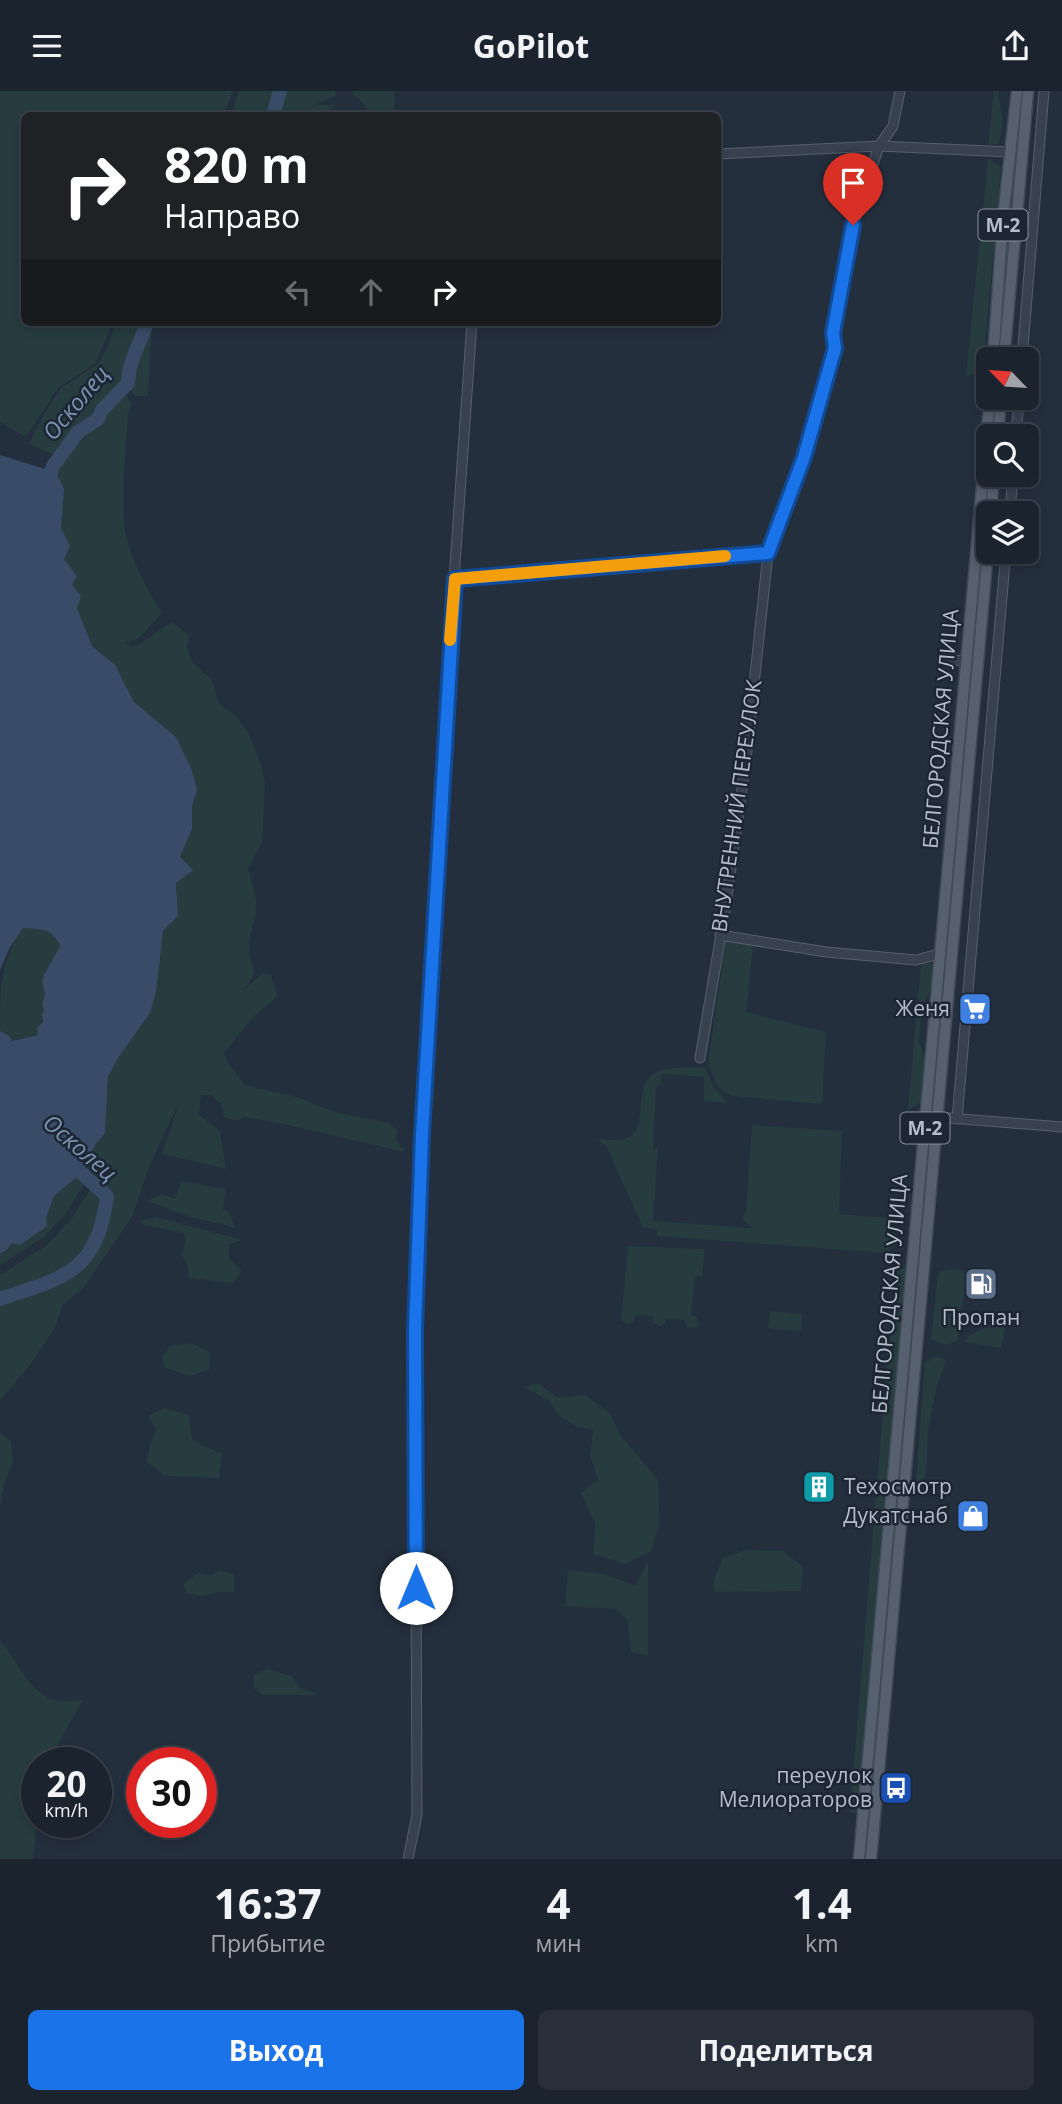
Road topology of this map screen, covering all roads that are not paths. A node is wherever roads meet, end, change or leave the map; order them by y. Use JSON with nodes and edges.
{"nodes":[{"id":1,"x":900,"y":91,"type":"edge"},
{"id":2,"x":1017,"y":91,"type":"edge"},
{"id":3,"x":1028,"y":91,"type":"edge"},
{"id":4,"x":1044,"y":91,"type":"edge"},
{"id":5,"x":879,"y":146,"type":"junction"},
{"id":6,"x":1010,"y":152,"type":"junction"},
{"id":7,"x":721,"y":154,"type":"edge"},
{"id":8,"x":1021,"y":167,"type":"junction"},
{"id":9,"x":1037,"y":168,"type":"junction"},
{"id":10,"x":472,"y":326,"type":"edge"},
{"id":11,"x":994,"y":347,"type":"edge"},
{"id":12,"x":1005,"y":347,"type":"edge"},
{"id":13,"x":1023,"y":347,"type":"edge"},
{"id":14,"x":989,"y":410,"type":"edge"},
{"id":15,"x":768,"y":553,"type":"junction"},
{"id":16,"x":986,"y":564,"type":"edge"},
{"id":17,"x":1005,"y":564,"type":"edge"},
{"id":18,"x":455,"y":579,"type":"junction"},
{"id":19,"x":942,"y":659,"type":"dead end"},
{"id":20,"x":972,"y":661,"type":"junction"},
{"id":21,"x":997,"y":663,"type":"junction"},
{"id":22,"x":720,"y":935,"type":"junction"},
{"id":23,"x":939,"y":954,"type":"junction"},
{"id":24,"x":700,"y":1058,"type":"dead end"},
{"id":25,"x":937,"y":1117,"type":"junction"},
{"id":26,"x":957,"y":1119,"type":"junction"},
{"id":27,"x":1062,"y":1127,"type":"edge"},
{"id":28,"x":408,"y":1859,"type":"edge"},
{"id":29,"x":859,"y":1859,"type":"edge"},
{"id":30,"x":871,"y":1859,"type":"edge"}],
"edges":[{"from":1,"to":5,"type":"street"},
{"from":2,"to":6,"type":"main road","number":"М-2"},
{"from":3,"to":8,"type":"main road","number":"М-2"},
{"from":4,"to":9,"type":"street"},
{"from":5,"to":6,"type":"street"},
{"from":5,"to":7,"type":"street"},
{"from":5,"to":15,"type":"street","name":"ВНУТРЕННИЙ ПЕРЕУЛОК"},
{"from":6,"to":11,"type":"main road","number":"М-2"},
{"from":8,"to":9,"type":"street"},
{"from":8,"to":12,"type":"main road","number":"М-2"},
{"from":9,"to":13,"type":"street"},
{"from":10,"to":18,"type":"street"},
{"from":14,"to":20,"type":"main road","name":"БЕЛГОРОДСКАЯ УЛИЦА","number":"М-2"},
{"from":15,"to":18,"type":"street"},
{"from":15,"to":22,"type":"street","name":"ВНУТРЕННИЙ ПЕРЕУЛОК"},
{"from":16,"to":20,"type":"main road","name":"БЕЛГОРОДСКАЯ УЛИЦА","number":"М-2"},
{"from":17,"to":21,"type":"street"},
{"from":18,"to":28,"type":"street"},
{"from":19,"to":20,"type":"street"},
{"from":20,"to":21,"type":"street"},
{"from":20,"to":23,"type":"main road","name":"БЕЛГОРОДСКАЯ УЛИЦА","number":"М-2"},
{"from":20,"to":25,"type":"main road","name":"БЕЛГОРОДСКАЯ УЛИЦА","number":"М-2"},
{"from":21,"to":26,"type":"street"},
{"from":22,"to":23,"type":"street"},
{"from":22,"to":24,"type":"street","name":"ВНУТРЕННИЙ ПЕРЕУЛОК"},
{"from":23,"to":29,"type":"main road","name":"БЕЛГОРОДСКАЯ УЛИЦА","number":"М-2"},
{"from":25,"to":26,"type":"street"},
{"from":25,"to":30,"type":"main road","name":"БЕЛГОРОДСКАЯ УЛИЦА","number":"М-2"},
{"from":26,"to":27,"type":"street"}]}
